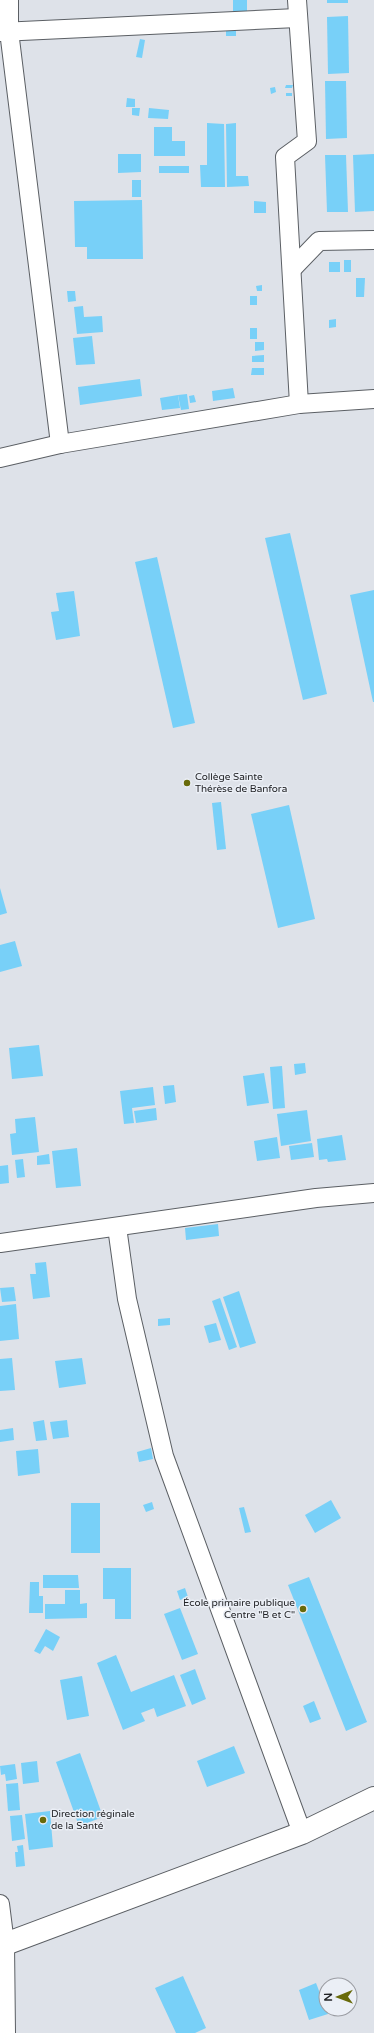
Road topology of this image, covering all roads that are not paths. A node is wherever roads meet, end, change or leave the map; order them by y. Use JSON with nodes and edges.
{"nodes":[{"id":1,"x":9,"y":0,"type":"edge"},
{"id":2,"x":297,"y":0,"type":"edge"},
{"id":3,"x":297,"y":18,"type":"junction"},
{"id":4,"x":4,"y":32,"type":"edge"},
{"id":5,"x":374,"y":240,"type":"edge"},
{"id":6,"x":292,"y":268,"type":"junction"},
{"id":7,"x":374,"y":399,"type":"edge"},
{"id":8,"x":299,"y":404,"type":"junction"},
{"id":9,"x":60,"y":444,"type":"junction"},
{"id":10,"x":0,"y":458,"type":"edge"},
{"id":11,"x":374,"y":1193,"type":"edge"},
{"id":12,"x":117,"y":1228,"type":"junction"},
{"id":13,"x":0,"y":1243,"type":"edge"},
{"id":14,"x":374,"y":1798,"type":"edge"},
{"id":15,"x":302,"y":1833,"type":"junction"},
{"id":16,"x":0,"y":1904,"type":"edge"},
{"id":17,"x":3,"y":1945,"type":"edge"},
{"id":18,"x":6,"y":2033,"type":"edge"}],
"edges":[{"from":1,"to":4,"type":"street"},
{"from":2,"to":3,"type":"street"},
{"from":3,"to":4,"type":"street"},
{"from":3,"to":6,"type":"street"},
{"from":4,"to":9,"type":"street"},
{"from":5,"to":6,"type":"street"},
{"from":6,"to":8,"type":"street"},
{"from":7,"to":8,"type":"street"},
{"from":8,"to":9,"type":"street"},
{"from":9,"to":10,"type":"street"},
{"from":11,"to":12,"type":"street"},
{"from":12,"to":13,"type":"street"},
{"from":12,"to":15,"type":"street"},
{"from":14,"to":15,"type":"main road"},
{"from":15,"to":17,"type":"main road"},
{"from":16,"to":17,"type":"street"},
{"from":17,"to":18,"type":"street"}]}
